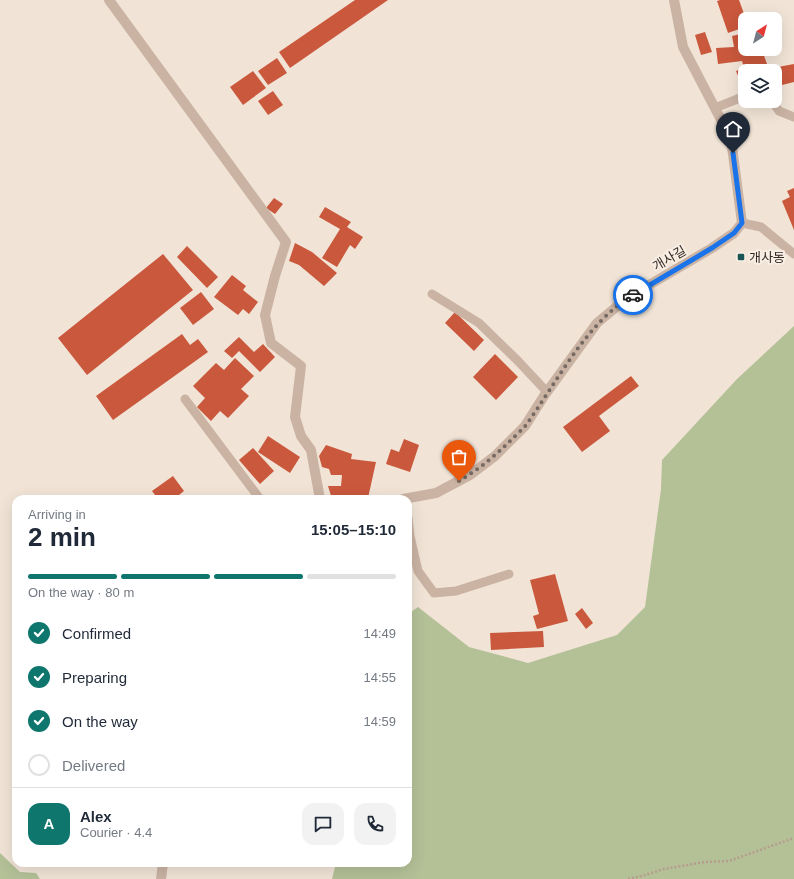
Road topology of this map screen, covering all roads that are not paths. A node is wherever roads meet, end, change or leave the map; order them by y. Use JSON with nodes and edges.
{"nodes":[{"id":1,"x":109,"y":0,"type":"edge"},
{"id":2,"x":674,"y":0,"type":"edge"},
{"id":3,"x":738,"y":99,"type":"edge"},
{"id":4,"x":715,"y":108,"type":"junction"},
{"id":5,"x":777,"y":108,"type":"edge"},
{"id":6,"x":794,"y":117,"type":"edge"},
{"id":7,"x":742,"y":223,"type":"junction"},
{"id":8,"x":794,"y":254,"type":"edge"},
{"id":9,"x":432,"y":294,"type":"dead end"},
{"id":10,"x":548,"y":392,"type":"junction"},
{"id":11,"x":185,"y":399,"type":"dead end"},
{"id":12,"x":257,"y":495,"type":"edge"},
{"id":13,"x":319,"y":495,"type":"edge"},
{"id":14,"x":412,"y":498,"type":"edge"},
{"id":15,"x":412,"y":545,"type":"edge"},
{"id":16,"x":509,"y":574,"type":"dead end"},
{"id":17,"x":162,"y":867,"type":"edge"},
{"id":18,"x":161,"y":879,"type":"edge"}],
"edges":[{"from":1,"to":13,"type":"street"},
{"from":2,"to":4,"type":"street"},
{"from":3,"to":4,"type":"lane"},
{"from":4,"to":7,"type":"street"},
{"from":5,"to":6,"type":"lane"},
{"from":7,"to":8,"type":"lane"},
{"from":7,"to":10,"type":"street","name":"개사길"},
{"from":9,"to":10,"type":"lane"},
{"from":10,"to":14,"type":"street","name":"개사길"},
{"from":11,"to":12,"type":"lane"},
{"from":15,"to":16,"type":"lane"},
{"from":17,"to":18,"type":"street"}]}
